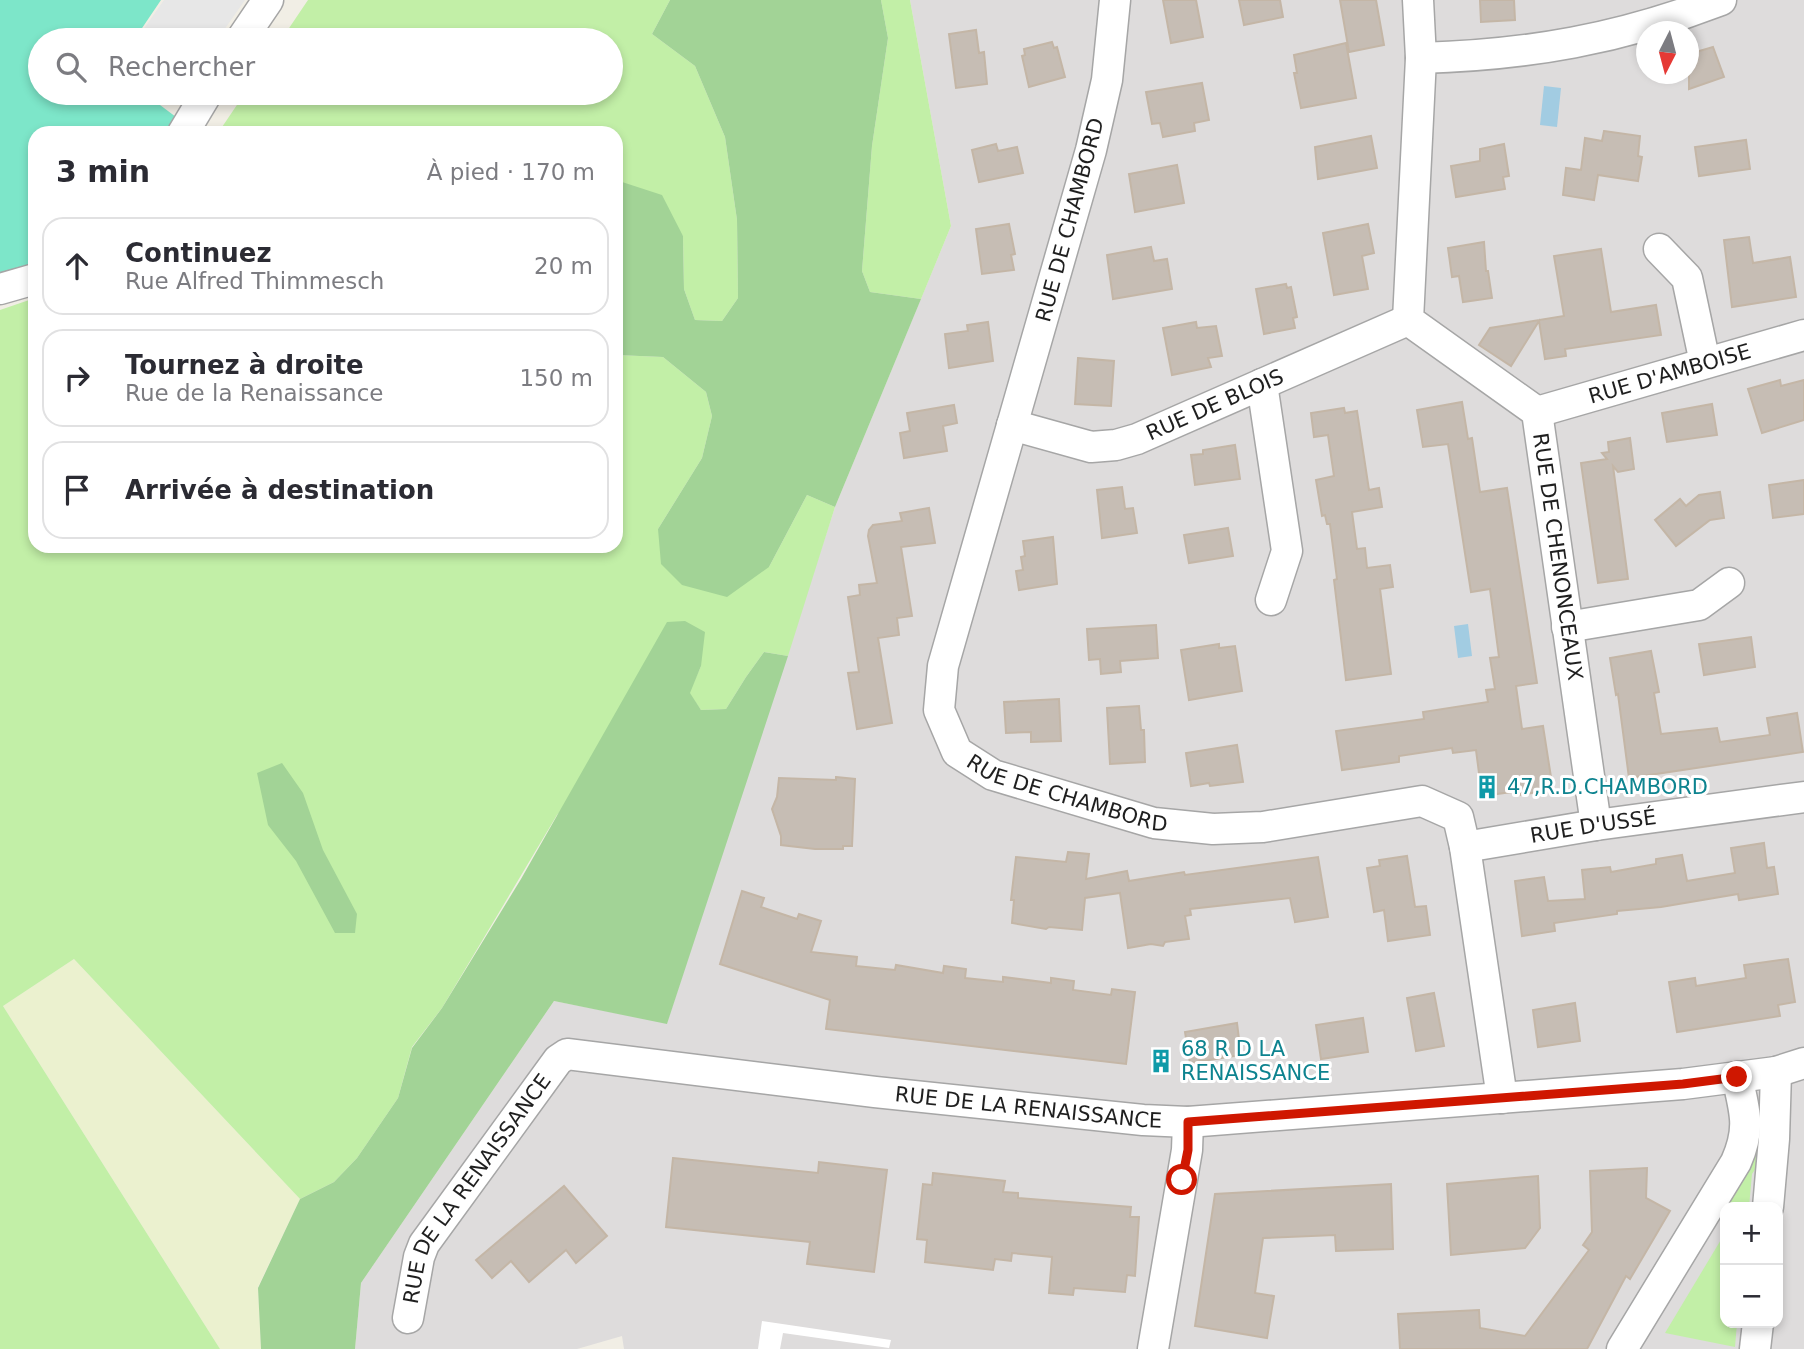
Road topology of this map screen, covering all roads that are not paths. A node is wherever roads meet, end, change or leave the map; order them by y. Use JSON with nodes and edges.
{"nodes":[{"id":1,"x":268,"y":0,"type":"edge"},
{"id":2,"x":1115,"y":0,"type":"edge"},
{"id":3,"x":1418,"y":0,"type":"edge"},
{"id":4,"x":1721,"y":0,"type":"edge"},
{"id":5,"x":249,"y":28,"type":"edge"},
{"id":6,"x":1421,"y":58,"type":"junction"},
{"id":7,"x":200,"y":105,"type":"edge"},
{"id":8,"x":187,"y":126,"type":"edge"},
{"id":9,"x":1659,"y":249,"type":"dead end"},
{"id":10,"x":28,"y":281,"type":"edge"},
{"id":11,"x":0,"y":289,"type":"edge"},
{"id":12,"x":1408,"y":320,"type":"junction"},
{"id":13,"x":1804,"y":335,"type":"edge"},
{"id":14,"x":1705,"y":363,"type":"junction"},
{"id":15,"x":1262,"y":384,"type":"junction"},
{"id":16,"x":1537,"y":412,"type":"junction"},
{"id":17,"x":1012,"y":425,"type":"junction"},
{"id":18,"x":1729,"y":583,"type":"dead end"},
{"id":19,"x":1271,"y":600,"type":"dead end"},
{"id":20,"x":1567,"y":627,"type":"junction"},
{"id":21,"x":1804,"y":797,"type":"edge"},
{"id":22,"x":1596,"y":825,"type":"junction"},
{"id":23,"x":1465,"y":847,"type":"junction"},
{"id":24,"x":1790,"y":1068,"type":"edge"},
{"id":25,"x":1737,"y":1077,"type":"junction"},
{"id":26,"x":1502,"y":1098,"type":"junction"},
{"id":27,"x":1188,"y":1122,"type":"junction"},
{"id":28,"x":1768,"y":1202,"type":"edge"},
{"id":29,"x":408,"y":1318,"type":"dead end"},
{"id":30,"x":1153,"y":1349,"type":"edge"},
{"id":31,"x":1622,"y":1349,"type":"edge"}],
"edges":[{"from":1,"to":5,"type":"street"},
{"from":2,"to":17,"type":"street","name":"RUE DE CHAMBORD"},
{"from":3,"to":6,"type":"street"},
{"from":4,"to":6,"type":"street"},
{"from":6,"to":12,"type":"street"},
{"from":7,"to":8,"type":"street"},
{"from":9,"to":14,"type":"street"},
{"from":10,"to":11,"type":"street"},
{"from":12,"to":15,"type":"street","name":"RUE DE BLOIS"},
{"from":12,"to":16,"type":"street","name":"RUE DE CHENONCEAUX"},
{"from":13,"to":14,"type":"street","name":"RUE D'AMBOISE"},
{"from":14,"to":16,"type":"street","name":"RUE D'AMBOISE"},
{"from":15,"to":17,"type":"street","name":"RUE DE BLOIS"},
{"from":15,"to":19,"type":"street"},
{"from":16,"to":20,"type":"street","name":"RUE DE CHENONCEAUX"},
{"from":17,"to":23,"type":"street","name":"RUE DE CHAMBORD"},
{"from":18,"to":20,"type":"street"},
{"from":20,"to":22,"type":"street","name":"RUE DE CHENONCEAUX"},
{"from":21,"to":22,"type":"street","name":"RUE D'USSÉ"},
{"from":22,"to":23,"type":"street","name":"RUE D'USSÉ"},
{"from":23,"to":26,"type":"street","name":"RUE DE CHAMBORD"},
{"from":24,"to":25,"type":"street","name":"RUE DE LA RENAISSANCE"},
{"from":24,"to":28,"type":"street"},
{"from":25,"to":26,"type":"street","name":"RUE DE LA RENAISSANCE"},
{"from":25,"to":31,"type":"street"},
{"from":26,"to":27,"type":"street","name":"RUE DE LA RENAISSANCE"},
{"from":27,"to":29,"type":"street","name":"RUE DE LA RENAISSANCE"},
{"from":27,"to":30,"type":"street"}]}
